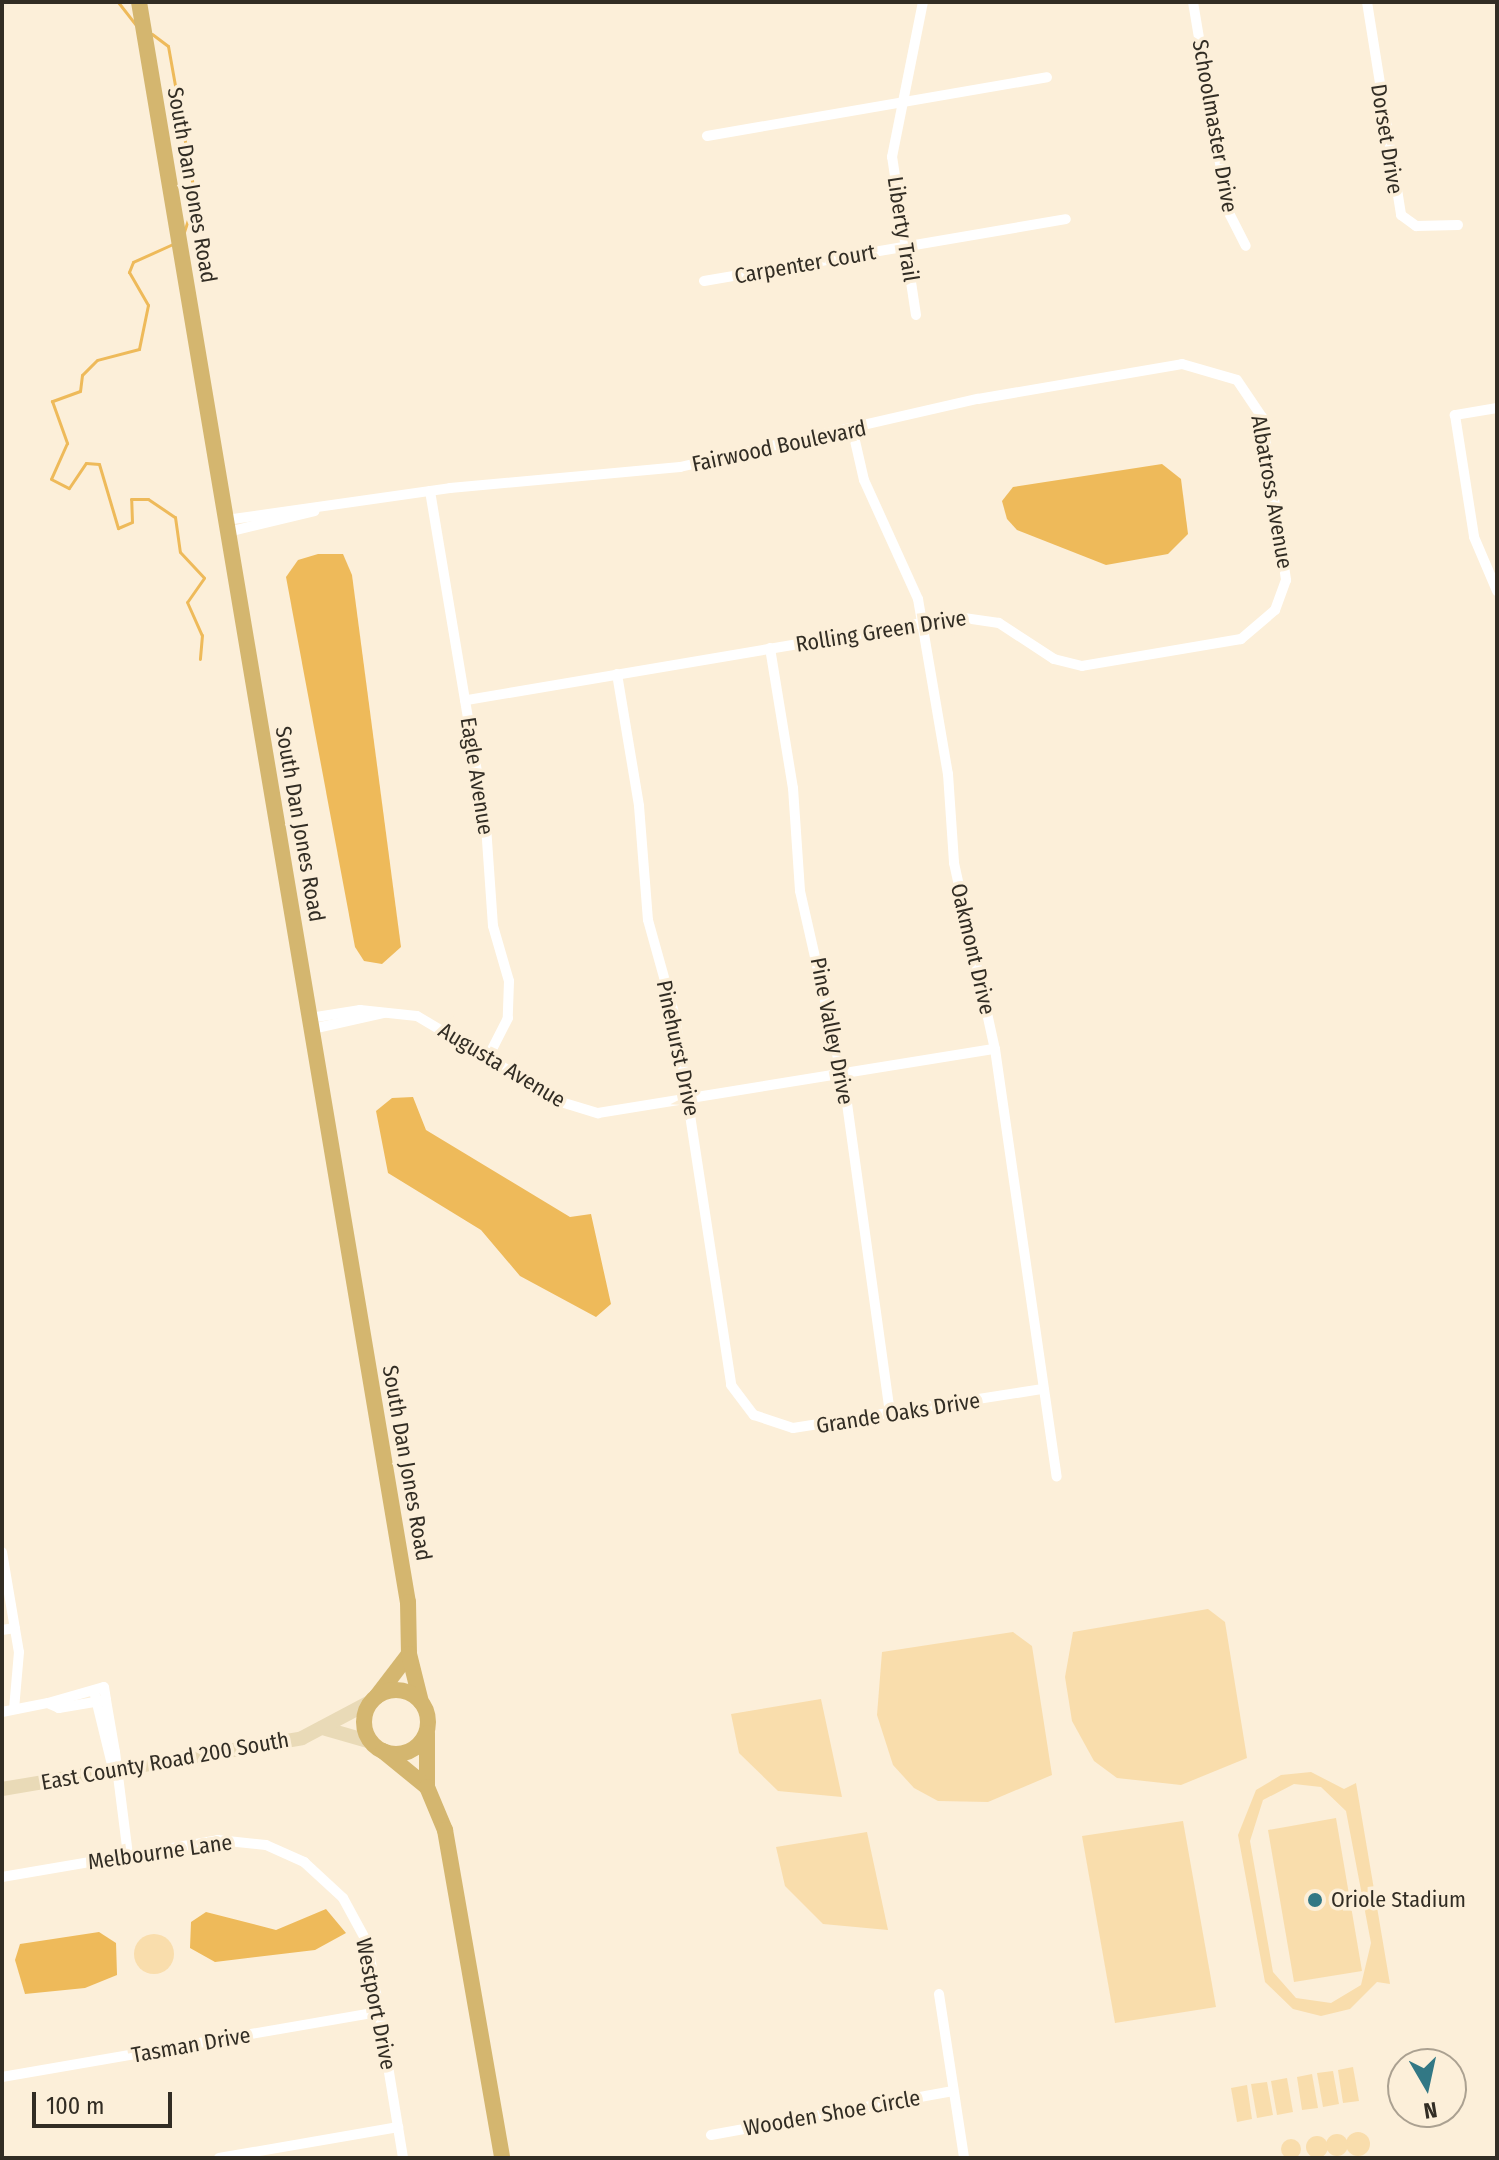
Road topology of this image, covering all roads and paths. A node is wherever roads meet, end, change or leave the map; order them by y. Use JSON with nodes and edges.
{"nodes":[{"id":1,"x":139,"y":2,"type":"edge"},
{"id":2,"x":923,"y":2,"type":"edge"},
{"id":3,"x":1193,"y":2,"type":"edge"},
{"id":4,"x":1367,"y":2,"type":"edge"},
{"id":5,"x":1047,"y":77,"type":"dead end"},
{"id":6,"x":902,"y":102,"type":"junction"},
{"id":7,"x":707,"y":136,"type":"dead end"},
{"id":8,"x":1066,"y":219,"type":"dead end"},
{"id":9,"x":1458,"y":225,"type":"dead end"},
{"id":10,"x":1246,"y":246,"type":"dead end"},
{"id":11,"x":906,"y":247,"type":"junction"},
{"id":12,"x":704,"y":281,"type":"dead end"},
{"id":13,"x":916,"y":315,"type":"dead end"},
{"id":14,"x":1237,"y":380,"type":"joint"},
{"id":15,"x":1497,"y":408,"type":"edge"},
{"id":16,"x":853,"y":432,"type":"junction"},
{"id":17,"x":430,"y":491,"type":"junction"},
{"id":18,"x":227,"y":526,"type":"junction"},
{"id":19,"x":1497,"y":591,"type":"edge"},
{"id":20,"x":1275,"y":610,"type":"joint"},
{"id":21,"x":922,"y":623,"type":"junction"},
{"id":22,"x":770,"y":648,"type":"junction"},
{"id":23,"x":617,"y":674,"type":"junction"},
{"id":24,"x":465,"y":700,"type":"junction"},
{"id":25,"x":311,"y":1024,"type":"junction"},
{"id":26,"x":995,"y":1049,"type":"junction"},
{"id":27,"x":488,"y":1057,"type":"junction"},
{"id":28,"x":842,"y":1074,"type":"junction"},
{"id":29,"x":689,"y":1099,"type":"junction"},
{"id":30,"x":1043,"y":1389,"type":"junction"},
{"id":31,"x":754,"y":1415,"type":"joint"},
{"id":32,"x":890,"y":1415,"type":"junction"},
{"id":33,"x":1057,"y":1477,"type":"dead end"},
{"id":34,"x":2,"y":1552,"type":"edge"},
{"id":35,"x":15,"y":1628,"type":"junction"},
{"id":36,"x":2,"y":1630,"type":"edge"},
{"id":37,"x":409,"y":1654,"type":"junction"},
{"id":38,"x":374,"y":1699,"type":"junction"},
{"id":39,"x":101,"y":1701,"type":"junction"},
{"id":40,"x":48,"y":1703,"type":"junction"},
{"id":41,"x":421,"y":1703,"type":"junction"},
{"id":42,"x":14,"y":1709,"type":"junction"},
{"id":43,"x":2,"y":1712,"type":"edge"},
{"id":44,"x":427,"y":1725,"type":"junction"},
{"id":45,"x":326,"y":1729,"type":"junction"},
{"id":46,"x":377,"y":1747,"type":"junction"},
{"id":47,"x":114,"y":1770,"type":"junction"},
{"id":48,"x":427,"y":1787,"type":"junction"},
{"id":49,"x":2,"y":1789,"type":"edge"},
{"id":50,"x":128,"y":1855,"type":"junction"},
{"id":51,"x":313,"y":1869,"type":"joint"},
{"id":52,"x":2,"y":1877,"type":"edge"},
{"id":53,"x":939,"y":1994,"type":"dead end"},
{"id":54,"x":380,"y":2012,"type":"junction"},
{"id":55,"x":2,"y":2077,"type":"edge"},
{"id":56,"x":953,"y":2091,"type":"junction"},
{"id":57,"x":398,"y":2127,"type":"junction"},
{"id":58,"x":711,"y":2135,"type":"dead end"},
{"id":59,"x":219,"y":2158,"type":"edge"},
{"id":60,"x":403,"y":2158,"type":"edge"},
{"id":61,"x":502,"y":2158,"type":"edge"},
{"id":62,"x":964,"y":2158,"type":"edge"}],
"edges":[{"from":1,"to":18,"type":"main road","name":"South Dan Jones Road"},
{"from":2,"to":6,"type":"street","name":"Liberty Trail"},
{"from":3,"to":10,"type":"street","name":"Schoolmaster Drive"},
{"from":4,"to":9,"type":"street","name":"Dorset Drive"},
{"from":5,"to":6,"type":"street"},
{"from":6,"to":7,"type":"street"},
{"from":6,"to":11,"type":"street","name":"Liberty Trail"},
{"from":8,"to":11,"type":"street","name":"Carpenter Court"},
{"from":11,"to":12,"type":"street","name":"Carpenter Court"},
{"from":11,"to":13,"type":"street","name":"Liberty Trail"},
{"from":14,"to":16,"type":"street","name":"Fairwood Boulevard"},
{"from":14,"to":20,"type":"street","name":"Albatross Avenue"},
{"from":15,"to":19,"type":"street"},
{"from":16,"to":17,"type":"street","name":"Fairwood Boulevard"},
{"from":16,"to":21,"type":"street","name":"Oakmont Drive"},
{"from":17,"to":18,"type":"street","name":"Fairwood Boulevard"},
{"from":17,"to":24,"type":"street","name":"Eagle Avenue"},
{"from":18,"to":25,"type":"main road","name":"South Dan Jones Road"},
{"from":20,"to":21,"type":"street","name":"Rolling Green Drive"},
{"from":21,"to":22,"type":"street","name":"Rolling Green Drive"},
{"from":21,"to":26,"type":"street","name":"Oakmont Drive"},
{"from":22,"to":23,"type":"street","name":"Rolling Green Drive"},
{"from":22,"to":28,"type":"street","name":"Pine Valley Drive"},
{"from":23,"to":24,"type":"street","name":"Rolling Green Drive"},
{"from":23,"to":29,"type":"street","name":"Pinehurst Drive"},
{"from":24,"to":27,"type":"street","name":"Eagle Avenue"},
{"from":25,"to":27,"type":"street","name":"Augusta Avenue"},
{"from":25,"to":37,"type":"main road","name":"South Dan Jones Road"},
{"from":26,"to":28,"type":"street","name":"Augusta Avenue"},
{"from":26,"to":30,"type":"street","name":"Oakmont Drive"},
{"from":27,"to":29,"type":"street","name":"Augusta Avenue"},
{"from":28,"to":29,"type":"street","name":"Augusta Avenue"},
{"from":28,"to":32,"type":"street","name":"Pine Valley Drive"},
{"from":29,"to":31,"type":"street","name":"Pinehurst Drive"},
{"from":30,"to":32,"type":"street","name":"Grande Oaks Drive"},
{"from":30,"to":33,"type":"street","name":"Oakmont Drive"},
{"from":31,"to":32,"type":"street","name":"Grande Oaks Drive"},
{"from":34,"to":35,"type":"street"},
{"from":35,"to":36,"type":"street"},
{"from":35,"to":42,"type":"street"},
{"from":37,"to":38,"type":"main road"},
{"from":37,"to":41,"type":"main road","name":"South Dan Jones Road"},
{"from":38,"to":41,"type":"main road"},
{"from":38,"to":45,"type":"street","name":"East County Road 200 South"},
{"from":38,"to":46,"type":"main road"},
{"from":39,"to":40,"type":"street"},
{"from":39,"to":40,"type":"street"},
{"from":39,"to":47,"type":"street"},
{"from":40,"to":42,"type":"street"},
{"from":41,"to":44,"type":"main road"},
{"from":42,"to":43,"type":"street"},
{"from":44,"to":46,"type":"main road"},
{"from":44,"to":48,"type":"main road"},
{"from":45,"to":46,"type":"street","name":"East County Road 200 South"},
{"from":45,"to":47,"type":"street","name":"East County Road 200 South"},
{"from":46,"to":48,"type":"main road"},
{"from":47,"to":49,"type":"street","name":"East County Road 200 South"},
{"from":47,"to":50,"type":"street"},
{"from":48,"to":61,"type":"main road"},
{"from":50,"to":51,"type":"street","name":"Melbourne Lane"},
{"from":50,"to":52,"type":"street","name":"Melbourne Lane"},
{"from":51,"to":54,"type":"street","name":"Westport Drive"},
{"from":53,"to":56,"type":"street"},
{"from":54,"to":55,"type":"street","name":"Tasman Drive"},
{"from":54,"to":57,"type":"street","name":"Westport Drive"},
{"from":56,"to":58,"type":"street","name":"Wooden Shoe Circle"},
{"from":56,"to":62,"type":"street"},
{"from":57,"to":59,"type":"street"},
{"from":57,"to":60,"type":"street","name":"Westport Drive"}]}
